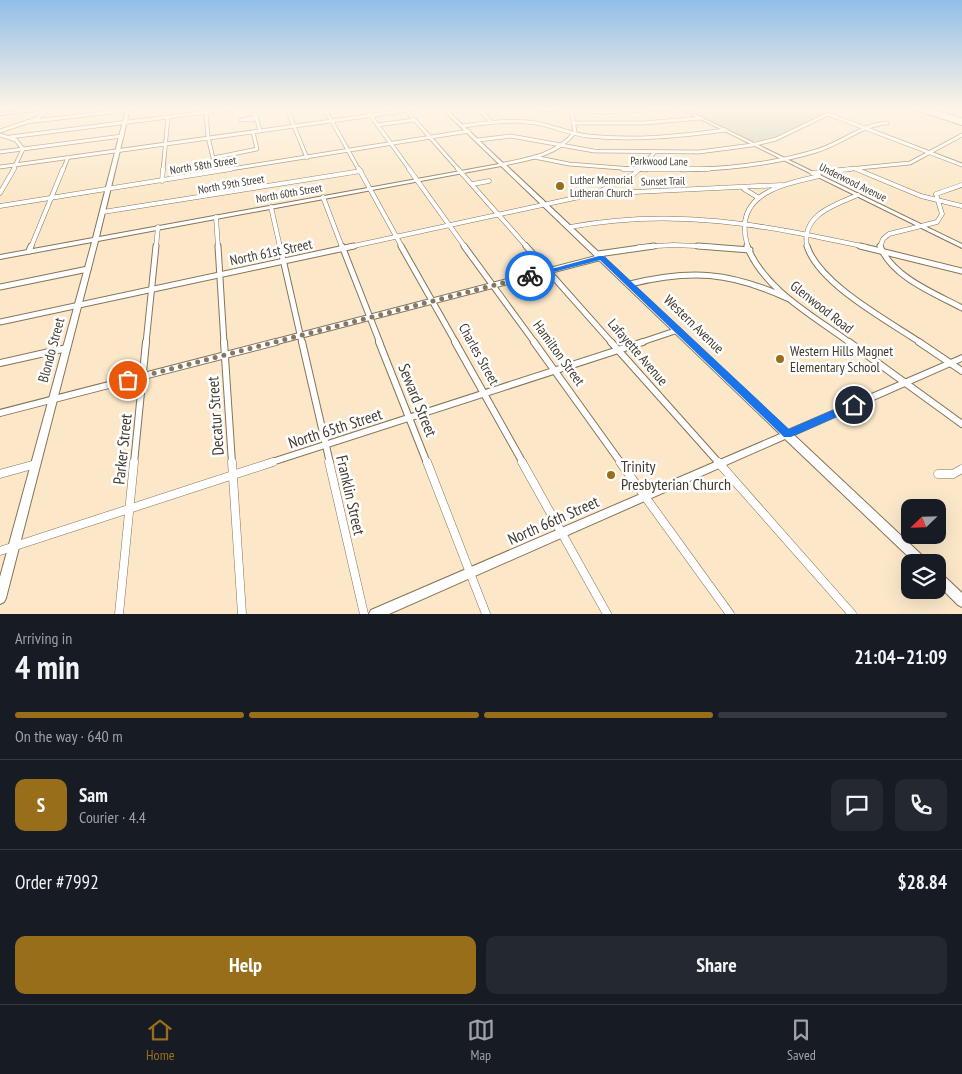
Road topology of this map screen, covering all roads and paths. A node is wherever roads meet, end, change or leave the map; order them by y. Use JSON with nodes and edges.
{"nodes":[{"id":1,"x":11,"y":138,"type":"edge"},
{"id":2,"x":109,"y":138,"type":"edge"},
{"id":3,"x":122,"y":138,"type":"edge"},
{"id":4,"x":166,"y":138,"type":"edge"},
{"id":5,"x":209,"y":138,"type":"joint"},
{"id":6,"x":254,"y":138,"type":"edge"},
{"id":7,"x":298,"y":138,"type":"edge"},
{"id":8,"x":342,"y":138,"type":"edge"},
{"id":9,"x":386,"y":138,"type":"edge"},
{"id":10,"x":430,"y":138,"type":"joint"},
{"id":11,"x":476,"y":138,"type":"edge"},
{"id":12,"x":500,"y":138,"type":"edge"},
{"id":13,"x":522,"y":138,"type":"edge"},
{"id":14,"x":570,"y":138,"type":"edge"},
{"id":15,"x":742,"y":138,"type":"edge"},
{"id":16,"x":778,"y":138,"type":"edge"},
{"id":17,"x":845,"y":138,"type":"edge"},
{"id":18,"x":890,"y":138,"type":"edge"},
{"id":19,"x":959,"y":138,"type":"edge"},
{"id":20,"x":478,"y":140,"type":"junction"},
{"id":21,"x":166,"y":144,"type":"junction"},
{"id":22,"x":391,"y":144,"type":"junction"},
{"id":23,"x":755,"y":144,"type":"junction"},
{"id":24,"x":560,"y":146,"type":"junction"},
{"id":25,"x":23,"y":149,"type":"junction"},
{"id":26,"x":118,"y":151,"type":"junction"},
{"id":27,"x":350,"y":151,"type":"junction"},
{"id":28,"x":0,"y":152,"type":"edge"},
{"id":29,"x":930,"y":153,"type":"junction"},
{"id":30,"x":654,"y":154,"type":"junction"},
{"id":31,"x":68,"y":157,"type":"junction"},
{"id":32,"x":534,"y":157,"type":"junction"},
{"id":33,"x":306,"y":158,"type":"junction"},
{"id":34,"x":784,"y":159,"type":"junction"},
{"id":35,"x":504,"y":164,"type":"junction"},
{"id":36,"x":16,"y":165,"type":"junction"},
{"id":37,"x":962,"y":165,"type":"edge"},
{"id":38,"x":0,"y":167,"type":"edge"},
{"id":39,"x":853,"y":168,"type":"junction"},
{"id":40,"x":640,"y":170,"type":"junction"},
{"id":41,"x":361,"y":171,"type":"junction"},
{"id":42,"x":462,"y":172,"type":"junction"},
{"id":43,"x":812,"y":173,"type":"junction"},
{"id":44,"x":819,"y":176,"type":"junction"},
{"id":45,"x":418,"y":180,"type":"junction"},
{"id":46,"x":162,"y":181,"type":"junction"},
{"id":47,"x":489,"y":181,"type":"dead end"},
{"id":48,"x":473,"y":184,"type":"junction"},
{"id":49,"x":782,"y":185,"type":"junction"},
{"id":50,"x":962,"y":185,"type":"edge"},
{"id":51,"x":372,"y":188,"type":"junction"},
{"id":52,"x":108,"y":189,"type":"junction"},
{"id":53,"x":744,"y":189,"type":"junction"},
{"id":54,"x":603,"y":190,"type":"junction"},
{"id":55,"x":0,"y":193,"type":"edge"},
{"id":56,"x":608,"y":193,"type":"junction"},
{"id":57,"x":593,"y":194,"type":"junction"},
{"id":58,"x":858,"y":195,"type":"junction"},
{"id":59,"x":323,"y":197,"type":"junction"},
{"id":60,"x":51,"y":198,"type":"junction"},
{"id":61,"x":759,"y":198,"type":"junction"},
{"id":62,"x":936,"y":202,"type":"junction"},
{"id":63,"x":546,"y":204,"type":"junction"},
{"id":64,"x":0,"y":206,"type":"edge"},
{"id":65,"x":962,"y":206,"type":"edge"},
{"id":66,"x":271,"y":207,"type":"junction"},
{"id":67,"x":103,"y":212,"type":"junction"},
{"id":68,"x":500,"y":214,"type":"junction"},
{"id":69,"x":216,"y":217,"type":"junction"},
{"id":70,"x":744,"y":222,"type":"junction"},
{"id":71,"x":450,"y":225,"type":"junction"},
{"id":72,"x":158,"y":227,"type":"junction"},
{"id":73,"x":570,"y":227,"type":"junction"},
{"id":74,"x":923,"y":227,"type":"junction"},
{"id":75,"x":805,"y":234,"type":"junction"},
{"id":76,"x":398,"y":236,"type":"junction"},
{"id":77,"x":96,"y":239,"type":"junction"},
{"id":78,"x":962,"y":246,"type":"edge"},
{"id":79,"x":343,"y":248,"type":"junction"},
{"id":80,"x":750,"y":250,"type":"junction"},
{"id":81,"x":881,"y":250,"type":"junction"},
{"id":82,"x":29,"y":252,"type":"junction"},
{"id":83,"x":600,"y":255,"type":"junction"},
{"id":84,"x":0,"y":257,"type":"edge"},
{"id":85,"x":284,"y":261,"type":"junction"},
{"id":86,"x":88,"y":269,"type":"junction"},
{"id":87,"x":550,"y":271,"type":"junction"},
{"id":88,"x":962,"y":271,"type":"edge"},
{"id":89,"x":220,"y":275,"type":"junction"},
{"id":90,"x":630,"y":284,"type":"junction"},
{"id":91,"x":494,"y":285,"type":"junction"},
{"id":92,"x":0,"y":287,"type":"edge"},
{"id":93,"x":152,"y":290,"type":"junction"},
{"id":94,"x":792,"y":300,"type":"junction"},
{"id":95,"x":434,"y":301,"type":"junction"},
{"id":96,"x":78,"y":305,"type":"junction"},
{"id":97,"x":962,"y":308,"type":"edge"},
{"id":98,"x":370,"y":317,"type":"junction"},
{"id":99,"x":0,"y":322,"type":"edge"},
{"id":100,"x":678,"y":330,"type":"junction"},
{"id":101,"x":300,"y":335,"type":"junction"},
{"id":102,"x":67,"y":348,"type":"junction"},
{"id":103,"x":619,"y":350,"type":"junction"},
{"id":104,"x":225,"y":355,"type":"junction"},
{"id":105,"x":962,"y":358,"type":"edge"},
{"id":106,"x":0,"y":363,"type":"edge"},
{"id":107,"x":951,"y":363,"type":"junction"},
{"id":108,"x":556,"y":371,"type":"junction"},
{"id":109,"x":962,"y":371,"type":"edge"},
{"id":110,"x":143,"y":376,"type":"junction"},
{"id":111,"x":906,"y":383,"type":"junction"},
{"id":112,"x":486,"y":393,"type":"junction"},
{"id":113,"x":53,"y":399,"type":"junction"},
{"id":114,"x":0,"y":413,"type":"edge"},
{"id":115,"x":410,"y":418,"type":"junction"},
{"id":116,"x":962,"y":424,"type":"edge"},
{"id":117,"x":788,"y":434,"type":"junction"},
{"id":118,"x":326,"y":445,"type":"junction"},
{"id":119,"x":36,"y":464,"type":"junction"},
{"id":120,"x":720,"y":464,"type":"junction"},
{"id":121,"x":962,"y":468,"type":"edge"},
{"id":122,"x":0,"y":474,"type":"edge"},
{"id":123,"x":938,"y":474,"type":"dead end"},
{"id":124,"x":233,"y":476,"type":"junction"},
{"id":125,"x":646,"y":496,"type":"junction"},
{"id":126,"x":130,"y":509,"type":"junction"},
{"id":127,"x":563,"y":532,"type":"junction"},
{"id":128,"x":14,"y":546,"type":"junction"},
{"id":129,"x":0,"y":551,"type":"edge"},
{"id":130,"x":913,"y":554,"type":"edge"},
{"id":131,"x":470,"y":573,"type":"junction"},
{"id":132,"x":946,"y":586,"type":"edge"},
{"id":133,"x":0,"y":598,"type":"edge"},
{"id":134,"x":962,"y":601,"type":"edge"},
{"id":135,"x":119,"y":614,"type":"edge"},
{"id":136,"x":242,"y":614,"type":"edge"},
{"id":137,"x":364,"y":614,"type":"edge"},
{"id":138,"x":375,"y":614,"type":"edge"},
{"id":139,"x":486,"y":614,"type":"edge"},
{"id":140,"x":608,"y":614,"type":"edge"},
{"id":141,"x":730,"y":614,"type":"edge"},
{"id":142,"x":852,"y":614,"type":"edge"}],
"edges":[{"from":1,"to":25,"type":"street"},
{"from":2,"to":25,"type":"street"},
{"from":3,"to":26,"type":"street","name":"Blondo Street"},
{"from":4,"to":21,"type":"street"},
{"from":5,"to":6,"type":"street"},
{"from":5,"to":21,"type":"street"},
{"from":7,"to":33,"type":"street"},
{"from":8,"to":27,"type":"street","name":"Charles Street"},
{"from":9,"to":22,"type":"street","name":"Hamilton Street"},
{"from":10,"to":22,"type":"street","name":"North 58th Street"},
{"from":10,"to":42,"type":"street","name":"Lafayette Avenue"},
{"from":11,"to":20,"type":"street","name":"Western Avenue"},
{"from":12,"to":20,"type":"street"},
{"from":13,"to":24,"type":"street"},
{"from":14,"to":24,"type":"street","name":"North 60th Street"},
{"from":15,"to":23,"type":"street","name":"Underwood Avenue"},
{"from":16,"to":23,"type":"street"},
{"from":17,"to":34,"type":"street"},
{"from":18,"to":29,"type":"street"},
{"from":19,"to":29,"type":"street"},
{"from":20,"to":35,"type":"street","name":"Western Avenue"},
{"from":21,"to":26,"type":"street"},
{"from":21,"to":46,"type":"street"},
{"from":22,"to":27,"type":"street","name":"North 58th Street"},
{"from":22,"to":45,"type":"street","name":"Hamilton Street"},
{"from":23,"to":30,"type":"street"},
{"from":23,"to":34,"type":"street","name":"Underwood Avenue"},
{"from":24,"to":30,"type":"street"},
{"from":24,"to":32,"type":"street","name":"North 60th Street"},
{"from":25,"to":28,"type":"street"},
{"from":25,"to":36,"type":"street"},
{"from":26,"to":31,"type":"street"},
{"from":26,"to":52,"type":"street","name":"Blondo Street"},
{"from":27,"to":33,"type":"street","name":"North 58th Street"},
{"from":27,"to":41,"type":"street","name":"Charles Street"},
{"from":29,"to":37,"type":"street"},
{"from":29,"to":39,"type":"street"},
{"from":30,"to":40,"type":"street"},
{"from":31,"to":36,"type":"street"},
{"from":31,"to":60,"type":"street"},
{"from":32,"to":35,"type":"street","name":"North 60th Street"},
{"from":32,"to":40,"type":"street","name":"Parkwood Lane"},
{"from":33,"to":46,"type":"street","name":"North 58th Street"},
{"from":34,"to":40,"type":"street","name":"Parkwood Lane"},
{"from":34,"to":43,"type":"street","name":"Underwood Avenue"},
{"from":35,"to":42,"type":"street","name":"North 60th Street"},
{"from":35,"to":63,"type":"street","name":"Western Avenue"},
{"from":36,"to":38,"type":"street"},
{"from":36,"to":55,"type":"street"},
{"from":39,"to":43,"type":"street"},
{"from":39,"to":62,"type":"street"},
{"from":40,"to":54,"type":"street"},
{"from":41,"to":51,"type":"street","name":"Charles Street"},
{"from":41,"to":67,"type":"street","name":"North 59th Street"},
{"from":42,"to":45,"type":"street","name":"North 60th Street"},
{"from":42,"to":48,"type":"street","name":"Lafayette Avenue"},
{"from":43,"to":44,"type":"street","name":"Underwood Avenue"},
{"from":44,"to":49,"type":"street"},
{"from":44,"to":58,"type":"street","name":"Underwood Avenue"},
{"from":45,"to":51,"type":"street","name":"North 60th Street"},
{"from":45,"to":71,"type":"street","name":"Hamilton Street"},
{"from":46,"to":52,"type":"street","name":"North 58th Street"},
{"from":47,"to":48,"type":"street"},
{"from":48,"to":68,"type":"street","name":"Lafayette Avenue"},
{"from":49,"to":53,"type":"street","name":"Sunset Trail"},
{"from":49,"to":61,"type":"street"},
{"from":50,"to":62,"type":"street"},
{"from":51,"to":59,"type":"street","name":"North 60th Street"},
{"from":51,"to":76,"type":"street","name":"Charles Street"},
{"from":52,"to":60,"type":"street","name":"North 58th Street"},
{"from":52,"to":67,"type":"street","name":"Blondo Street"},
{"from":53,"to":56,"type":"street","name":"Sunset Trail"},
{"from":53,"to":61,"type":"street"},
{"from":54,"to":56,"type":"street"},
{"from":54,"to":57,"type":"street"},
{"from":56,"to":57,"type":"street","name":"Sunset Trail"},
{"from":57,"to":63,"type":"street","name":"Sunset Trail"},
{"from":58,"to":74,"type":"street","name":"Underwood Avenue"},
{"from":58,"to":75,"type":"street"},
{"from":59,"to":66,"type":"street","name":"North 60th Street"},
{"from":59,"to":79,"type":"street","name":"Seward Street"},
{"from":60,"to":64,"type":"street","name":"North 58th Street"},
{"from":60,"to":82,"type":"street"},
{"from":61,"to":70,"type":"street"},
{"from":62,"to":65,"type":"street"},
{"from":62,"to":74,"type":"street"},
{"from":63,"to":68,"type":"street","name":"North 61st Street"},
{"from":63,"to":73,"type":"street","name":"Western Avenue"},
{"from":66,"to":69,"type":"street","name":"North 60th Street"},
{"from":66,"to":85,"type":"street","name":"Franklin Street"},
{"from":67,"to":77,"type":"street","name":"Blondo Street"},
{"from":68,"to":71,"type":"street","name":"North 61st Street"},
{"from":68,"to":87,"type":"street","name":"Lafayette Avenue"},
{"from":69,"to":72,"type":"street","name":"North 60th Street"},
{"from":69,"to":89,"type":"street","name":"Decatur Street"},
{"from":70,"to":73,"type":"street"},
{"from":70,"to":75,"type":"street"},
{"from":70,"to":80,"type":"street","name":"Glenwood Road"},
{"from":71,"to":76,"type":"street","name":"North 61st Street"},
{"from":71,"to":91,"type":"street","name":"Hamilton Street"},
{"from":72,"to":77,"type":"street","name":"North 60th Street"},
{"from":72,"to":93,"type":"street","name":"Parker Street"},
{"from":73,"to":83,"type":"street","name":"Western Avenue"},
{"from":74,"to":78,"type":"street","name":"Underwood Avenue"},
{"from":74,"to":81,"type":"street"},
{"from":75,"to":81,"type":"street"},
{"from":75,"to":107,"type":"street"},
{"from":76,"to":79,"type":"street","name":"North 61st Street"},
{"from":76,"to":95,"type":"street","name":"Charles Street"},
{"from":77,"to":82,"type":"street","name":"North 60th Street"},
{"from":77,"to":86,"type":"street","name":"Blondo Street"},
{"from":79,"to":85,"type":"street","name":"North 61st Street"},
{"from":79,"to":98,"type":"street","name":"Seward Street"},
{"from":80,"to":83,"type":"street"},
{"from":80,"to":94,"type":"street","name":"Glenwood Road"},
{"from":81,"to":88,"type":"street"},
{"from":81,"to":97,"type":"street"},
{"from":82,"to":84,"type":"street","name":"North 60th Street"},
{"from":83,"to":87,"type":"street"},
{"from":83,"to":90,"type":"street","name":"Western Avenue"},
{"from":85,"to":89,"type":"street","name":"North 61st Street"},
{"from":85,"to":101,"type":"street","name":"Franklin Street"},
{"from":86,"to":92,"type":"street"},
{"from":86,"to":96,"type":"street","name":"Blondo Street"},
{"from":87,"to":91,"type":"street"},
{"from":87,"to":103,"type":"street","name":"Lafayette Avenue"},
{"from":89,"to":93,"type":"street","name":"North 61st Street"},
{"from":89,"to":104,"type":"street","name":"Decatur Street"},
{"from":90,"to":94,"type":"street"},
{"from":90,"to":100,"type":"street","name":"Western Avenue"},
{"from":91,"to":95,"type":"street"},
{"from":91,"to":108,"type":"street","name":"Hamilton Street"},
{"from":93,"to":96,"type":"street","name":"North 61st Street"},
{"from":93,"to":110,"type":"street","name":"Parker Street"},
{"from":94,"to":111,"type":"street","name":"Glenwood Road"},
{"from":95,"to":98,"type":"street"},
{"from":95,"to":112,"type":"street","name":"Charles Street"},
{"from":96,"to":99,"type":"street","name":"North 61st Street"},
{"from":96,"to":102,"type":"street","name":"Blondo Street"},
{"from":98,"to":101,"type":"street"},
{"from":98,"to":115,"type":"street","name":"Seward Street"},
{"from":100,"to":103,"type":"street","name":"North 65th Street"},
{"from":100,"to":117,"type":"street","name":"Western Avenue"},
{"from":101,"to":104,"type":"street"},
{"from":101,"to":118,"type":"street","name":"Franklin Street"},
{"from":102,"to":106,"type":"street"},
{"from":102,"to":113,"type":"street","name":"Blondo Street"},
{"from":103,"to":108,"type":"street","name":"North 65th Street"},
{"from":103,"to":120,"type":"street","name":"Lafayette Avenue"},
{"from":104,"to":110,"type":"street"},
{"from":104,"to":124,"type":"street","name":"Decatur Street"},
{"from":105,"to":107,"type":"street","name":"North 66th Street"},
{"from":107,"to":109,"type":"street"},
{"from":107,"to":111,"type":"street","name":"North 66th Street"},
{"from":108,"to":112,"type":"street","name":"North 65th Street"},
{"from":108,"to":125,"type":"street","name":"Hamilton Street"},
{"from":110,"to":113,"type":"street"},
{"from":110,"to":126,"type":"street","name":"Parker Street"},
{"from":111,"to":116,"type":"street","name":"Glenwood Road"},
{"from":111,"to":117,"type":"street","name":"North 66th Street"},
{"from":112,"to":115,"type":"street","name":"North 65th Street"},
{"from":112,"to":127,"type":"street","name":"Charles Street"},
{"from":113,"to":114,"type":"street"},
{"from":113,"to":119,"type":"street","name":"Blondo Street"},
{"from":115,"to":118,"type":"street","name":"North 65th Street"},
{"from":115,"to":131,"type":"street","name":"Seward Street"},
{"from":117,"to":120,"type":"street","name":"North 66th Street"},
{"from":117,"to":130,"type":"street","name":"Western Avenue"},
{"from":118,"to":124,"type":"street","name":"North 65th Street"},
{"from":118,"to":137,"type":"street","name":"Franklin Street"},
{"from":119,"to":122,"type":"street"},
{"from":119,"to":128,"type":"street","name":"Blondo Street"},
{"from":120,"to":125,"type":"street","name":"North 66th Street"},
{"from":120,"to":142,"type":"street","name":"Lafayette Avenue"},
{"from":121,"to":123,"type":"street"},
{"from":124,"to":126,"type":"street","name":"North 65th Street"},
{"from":124,"to":136,"type":"street","name":"Decatur Street"},
{"from":125,"to":127,"type":"street","name":"North 66th Street"},
{"from":125,"to":141,"type":"street","name":"Hamilton Street"},
{"from":126,"to":128,"type":"street","name":"North 65th Street"},
{"from":126,"to":135,"type":"street","name":"Parker Street"},
{"from":127,"to":131,"type":"street","name":"North 66th Street"},
{"from":127,"to":140,"type":"street","name":"Charles Street"},
{"from":128,"to":129,"type":"street","name":"North 65th Street"},
{"from":128,"to":133,"type":"street","name":"Blondo Street"},
{"from":131,"to":138,"type":"street","name":"North 66th Street"},
{"from":131,"to":139,"type":"street","name":"Seward Street"},
{"from":132,"to":134,"type":"street"}]}
